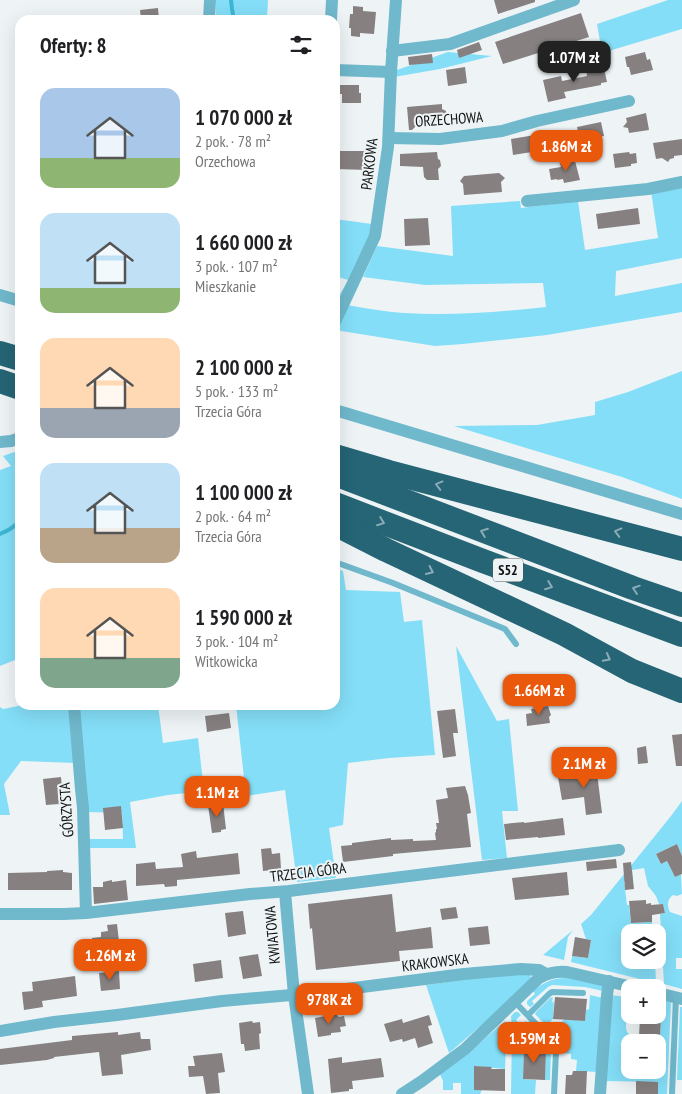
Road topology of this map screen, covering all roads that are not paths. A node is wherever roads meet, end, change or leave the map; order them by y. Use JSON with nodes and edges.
{"nodes":[{"id":1,"x":210,"y":0,"type":"edge"},
{"id":2,"x":332,"y":0,"type":"edge"},
{"id":3,"x":396,"y":0,"type":"edge"},
{"id":4,"x":574,"y":0,"type":"edge"},
{"id":5,"x":209,"y":15,"type":"edge"},
{"id":6,"x":331,"y":15,"type":"edge"},
{"id":7,"x":392,"y":51,"type":"junction"},
{"id":8,"x":340,"y":70,"type":"edge"},
{"id":9,"x":391,"y":72,"type":"junction"},
{"id":10,"x":629,"y":102,"type":"dead end"},
{"id":11,"x":389,"y":138,"type":"junction"},
{"id":12,"x":682,"y":182,"type":"edge"},
{"id":13,"x":527,"y":201,"type":"dead end"},
{"id":14,"x":0,"y":295,"type":"edge"},
{"id":15,"x":15,"y":300,"type":"edge"},
{"id":16,"x":340,"y":312,"type":"edge"},
{"id":17,"x":0,"y":352,"type":"edge"},
{"id":18,"x":15,"y":357,"type":"edge"},
{"id":19,"x":0,"y":382,"type":"edge"},
{"id":20,"x":15,"y":386,"type":"edge"},
{"id":21,"x":340,"y":411,"type":"edge"},
{"id":22,"x":15,"y":440,"type":"edge"},
{"id":23,"x":0,"y":442,"type":"edge"},
{"id":24,"x":340,"y":457,"type":"edge"},
{"id":25,"x":340,"y":476,"type":"edge"},
{"id":26,"x":340,"y":506,"type":"edge"},
{"id":27,"x":682,"y":514,"type":"edge"},
{"id":28,"x":340,"y":527,"type":"edge"},
{"id":29,"x":682,"y":549,"type":"edge"},
{"id":30,"x":340,"y":564,"type":"edge"},
{"id":31,"x":682,"y":605,"type":"edge"},
{"id":32,"x":682,"y":635,"type":"edge"},
{"id":33,"x":516,"y":644,"type":"dead end"},
{"id":34,"x":682,"y":690,"type":"edge"},
{"id":35,"x":74,"y":710,"type":"edge"},
{"id":36,"x":619,"y":850,"type":"dead end"},
{"id":37,"x":285,"y":892,"type":"junction"},
{"id":38,"x":86,"y":913,"type":"junction"},
{"id":39,"x":0,"y":914,"type":"edge"},
{"id":40,"x":546,"y":974,"type":"junction"},
{"id":41,"x":609,"y":981,"type":"junction"},
{"id":42,"x":621,"y":984,"type":"edge"},
{"id":43,"x":583,"y":993,"type":"dead end"},
{"id":44,"x":294,"y":995,"type":"junction"},
{"id":45,"x":666,"y":995,"type":"edge"},
{"id":46,"x":679,"y":998,"type":"edge"},
{"id":47,"x":515,"y":1002,"type":"junction"},
{"id":48,"x":528,"y":1015,"type":"junction"},
{"id":49,"x":0,"y":1031,"type":"edge"},
{"id":50,"x":308,"y":1094,"type":"edge"},
{"id":51,"x":402,"y":1094,"type":"edge"},
{"id":52,"x":554,"y":1094,"type":"edge"},
{"id":53,"x":600,"y":1094,"type":"edge"},
{"id":54,"x":672,"y":1094,"type":"edge"}],
"edges":[{"from":1,"to":5,"type":"street"},
{"from":2,"to":6,"type":"street"},
{"from":3,"to":7,"type":"street","name":"PARKOWA"},
{"from":4,"to":7,"type":"street"},
{"from":7,"to":9,"type":"street","name":"PARKOWA"},
{"from":8,"to":9,"type":"street"},
{"from":9,"to":11,"type":"street","name":"PARKOWA"},
{"from":10,"to":11,"type":"street","name":"ORZECHOWA"},
{"from":11,"to":16,"type":"street","name":"PARKOWA"},
{"from":12,"to":13,"type":"street"},
{"from":14,"to":15,"type":"street"},
{"from":17,"to":18,"type":"highway"},
{"from":19,"to":20,"type":"highway"},
{"from":21,"to":27,"type":"street"},
{"from":22,"to":23,"type":"street"},
{"from":29,"to":24,"type":"highway","one_way":true},
{"from":31,"to":25,"type":"highway","number":"S52","one_way":true},
{"from":26,"to":32,"type":"highway","number":"S52","one_way":true},
{"from":28,"to":34,"type":"highway","one_way":true},
{"from":30,"to":33,"type":"lane"},
{"from":35,"to":38,"type":"street","name":"GÓRZYSTA"},
{"from":36,"to":37,"type":"street","name":"TRZECIA GÓRA"},
{"from":37,"to":38,"type":"street","name":"TRZECIA GÓRA"},
{"from":37,"to":44,"type":"street","name":"KWIATOWA"},
{"from":38,"to":39,"type":"street","name":"TRZECIA GÓRA"},
{"from":40,"to":41,"type":"street","name":"KRAKOWSKA"},
{"from":40,"to":44,"type":"street","name":"KRAKOWSKA"},
{"from":40,"to":47,"type":"street"},
{"from":41,"to":42,"type":"street","name":"KRAKOWSKA"},
{"from":41,"to":53,"type":"street"},
{"from":43,"to":48,"type":"lane"},
{"from":44,"to":49,"type":"street","name":"KRAKOWSKA"},
{"from":44,"to":50,"type":"street","name":"KWIATOWA"},
{"from":45,"to":46,"type":"street"},
{"from":46,"to":54,"type":"lane"},
{"from":47,"to":48,"type":"lane"},
{"from":47,"to":51,"type":"street"},
{"from":48,"to":52,"type":"lane"}]}
